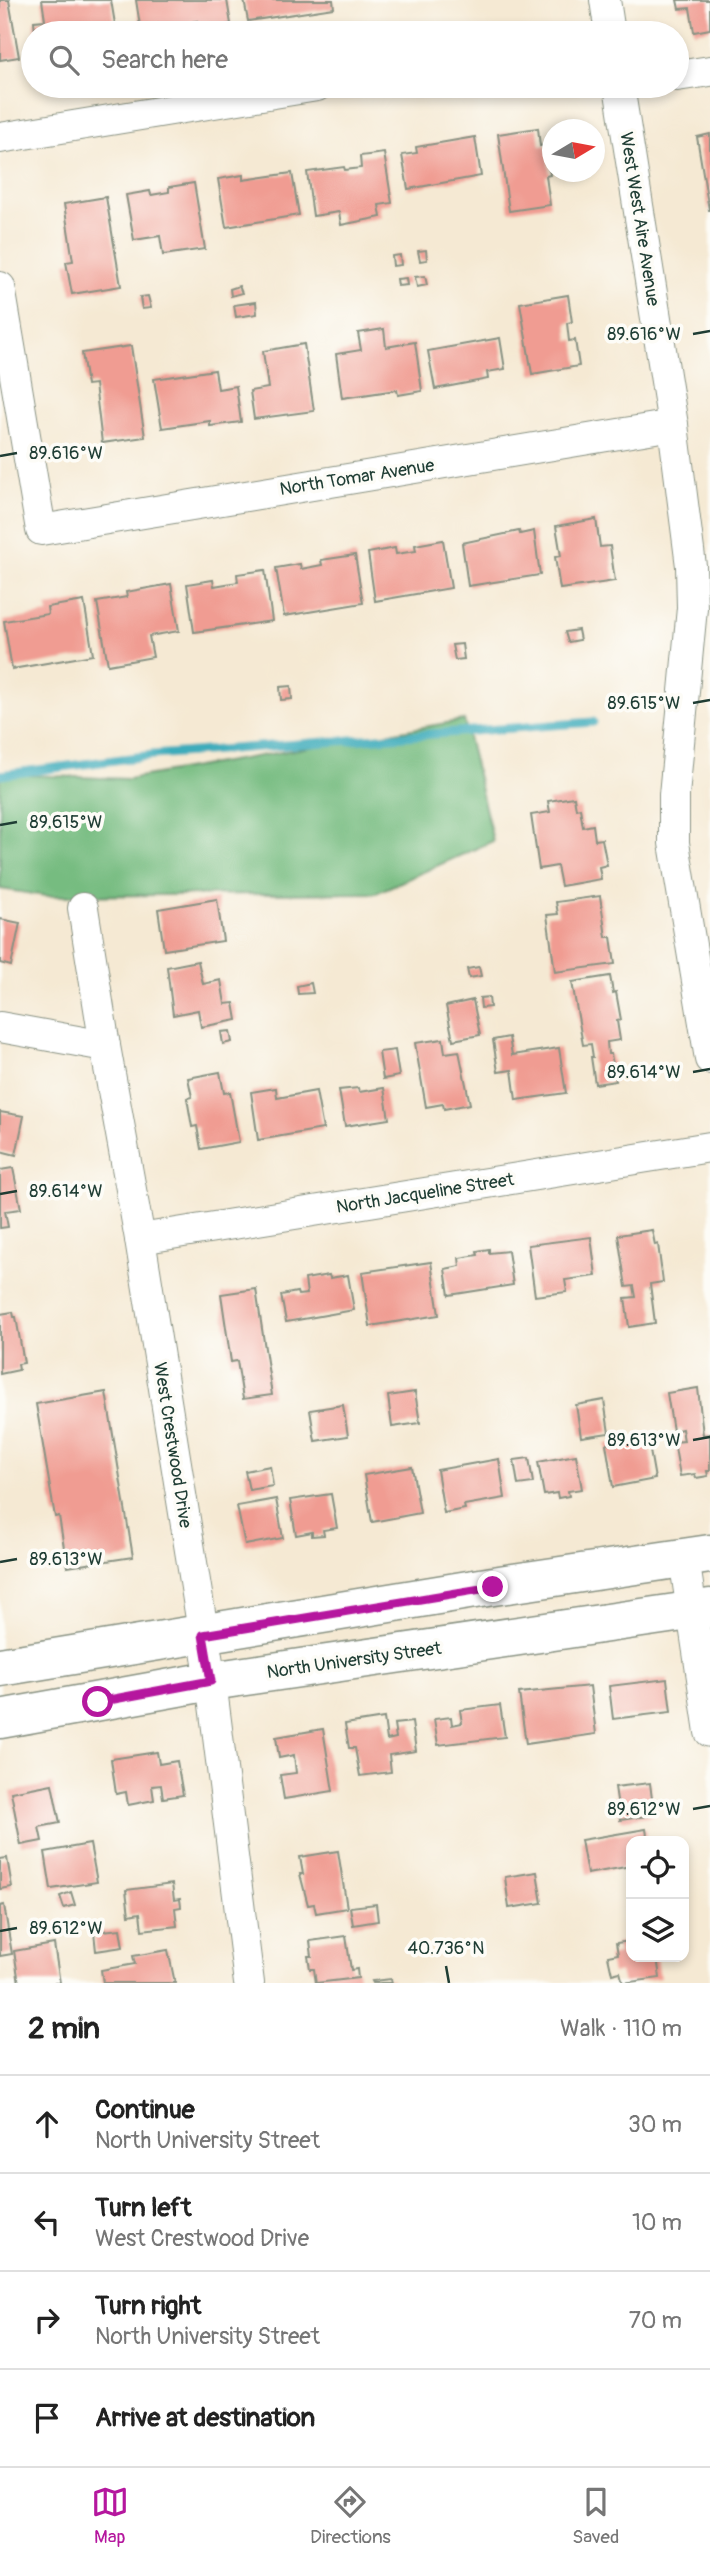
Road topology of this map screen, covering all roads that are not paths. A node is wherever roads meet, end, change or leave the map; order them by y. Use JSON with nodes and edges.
{"nodes":[{"id":1,"x":605,"y":0,"type":"edge"},
{"id":2,"x":608,"y":21,"type":"edge"},
{"id":3,"x":710,"y":71,"type":"edge"},
{"id":4,"x":689,"y":74,"type":"edge"},
{"id":5,"x":244,"y":98,"type":"edge"},
{"id":6,"x":621,"y":98,"type":"edge"},
{"id":7,"x":0,"y":138,"type":"edge"},
{"id":8,"x":0,"y":287,"type":"edge"},
{"id":9,"x":673,"y":425,"type":"junction"},
{"id":10,"x":83,"y":908,"type":"dead end"},
{"id":11,"x":0,"y":1027,"type":"edge"},
{"id":12,"x":105,"y":1046,"type":"junction"},
{"id":13,"x":710,"y":1059,"type":"edge"},
{"id":14,"x":710,"y":1147,"type":"edge"},
{"id":15,"x":140,"y":1239,"type":"junction"},
{"id":16,"x":697,"y":1556,"type":"edge"},
{"id":17,"x":701,"y":1609,"type":"edge"},
{"id":18,"x":203,"y":1635,"type":"junction"},
{"id":19,"x":0,"y":1667,"type":"edge"},
{"id":20,"x":211,"y":1681,"type":"junction"},
{"id":21,"x":0,"y":1719,"type":"edge"},
{"id":22,"x":710,"y":1732,"type":"edge"},
{"id":23,"x":249,"y":1983,"type":"edge"}],
"edges":[{"from":1,"to":2,"type":"street"},
{"from":3,"to":4,"type":"street"},
{"from":5,"to":7,"type":"street"},
{"from":6,"to":9,"type":"street","name":"West West Aire Avenue"},
{"from":8,"to":9,"type":"street","name":"North Tomar Avenue"},
{"from":9,"to":13,"type":"street","name":"West West Aire Avenue"},
{"from":10,"to":12,"type":"street","name":"West Crestwood Drive"},
{"from":11,"to":12,"type":"street"},
{"from":12,"to":15,"type":"street","name":"West Crestwood Drive"},
{"from":14,"to":15,"type":"street","name":"North Jacqueline Street"},
{"from":15,"to":18,"type":"street","name":"West Crestwood Drive"},
{"from":16,"to":17,"type":"street"},
{"from":16,"to":18,"type":"main road"},
{"from":17,"to":20,"type":"main road","name":"North University Street"},
{"from":17,"to":22,"type":"street"},
{"from":18,"to":19,"type":"main road"},
{"from":18,"to":20,"type":"street","name":"West Crestwood Drive"},
{"from":20,"to":21,"type":"main road","name":"North University Street"},
{"from":20,"to":23,"type":"street","name":"West Crestwood Drive"}]}
